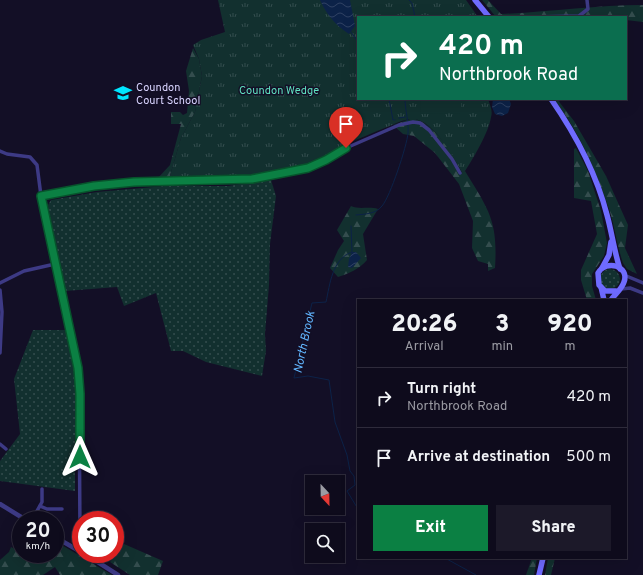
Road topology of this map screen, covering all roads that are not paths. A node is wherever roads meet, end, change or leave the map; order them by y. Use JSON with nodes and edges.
{"nodes":[{"id":1,"x":475,"y":0,"type":"edge"},
{"id":2,"x":587,"y":0,"type":"edge"},
{"id":3,"x":488,"y":16,"type":"edge"},
{"id":4,"x":580,"y":16,"type":"edge"},
{"id":5,"x":552,"y":100,"type":"edge"},
{"id":6,"x":0,"y":151,"type":"edge"},
{"id":7,"x":460,"y":173,"type":"dead end"},
{"id":8,"x":41,"y":196,"type":"junction"},
{"id":9,"x":612,"y":240,"type":"junction"},
{"id":10,"x":54,"y":264,"type":"junction"},
{"id":11,"x":602,"y":268,"type":"junction"},
{"id":12,"x":620,"y":268,"type":"junction"},
{"id":13,"x":624,"y":274,"type":"junction"},
{"id":14,"x":0,"y":283,"type":"edge"},
{"id":15,"x":643,"y":283,"type":"edge"},
{"id":16,"x":601,"y":288,"type":"junction"},
{"id":17,"x":0,"y":290,"type":"edge"},
{"id":18,"x":618,"y":290,"type":"junction"},
{"id":19,"x":643,"y":293,"type":"edge"},
{"id":20,"x":604,"y":299,"type":"edge"},
{"id":21,"x":612,"y":299,"type":"edge"},
{"id":22,"x":0,"y":353,"type":"edge"},
{"id":23,"x":0,"y":444,"type":"edge"},
{"id":24,"x":6,"y":449,"type":"dead end"},
{"id":25,"x":42,"y":489,"type":"dead end"},
{"id":26,"x":0,"y":504,"type":"edge"},
{"id":27,"x":40,"y":506,"type":"junction"},
{"id":28,"x":62,"y":509,"type":"dead end"},
{"id":29,"x":12,"y":511,"type":"edge"},
{"id":30,"x":37,"y":511,"type":"edge"},
{"id":31,"x":80,"y":511,"type":"edge"},
{"id":32,"x":543,"y":559,"type":"edge"},
{"id":33,"x":99,"y":563,"type":"edge"},
{"id":34,"x":118,"y":575,"type":"edge"},
{"id":35,"x":539,"y":575,"type":"edge"}],
"edges":[{"from":1,"to":3,"type":"main road"},
{"from":2,"to":4,"type":"street"},
{"from":5,"to":9,"type":"main road"},
{"from":6,"to":8,"type":"street"},
{"from":7,"to":8,"type":"street"},
{"from":8,"to":10,"type":"street"},
{"from":9,"to":11,"type":"main road"},
{"from":9,"to":12,"type":"main road"},
{"from":10,"to":14,"type":"street"},
{"from":10,"to":31,"type":"street"},
{"from":11,"to":12,"type":"main road"},
{"from":11,"to":16,"type":"main road"},
{"from":12,"to":13,"type":"main road"},
{"from":13,"to":15,"type":"street"},
{"from":13,"to":18,"type":"main road"},
{"from":16,"to":18,"type":"main road"},
{"from":16,"to":20,"type":"main road"},
{"from":17,"to":22,"type":"street"},
{"from":18,"to":19,"type":"street"},
{"from":18,"to":21,"type":"main road"},
{"from":23,"to":24,"type":"street"},
{"from":25,"to":27,"type":"street"},
{"from":26,"to":29,"type":"street"},
{"from":27,"to":28,"type":"street"},
{"from":27,"to":30,"type":"street"},
{"from":32,"to":35,"type":"main road"},
{"from":33,"to":34,"type":"street"}]}
